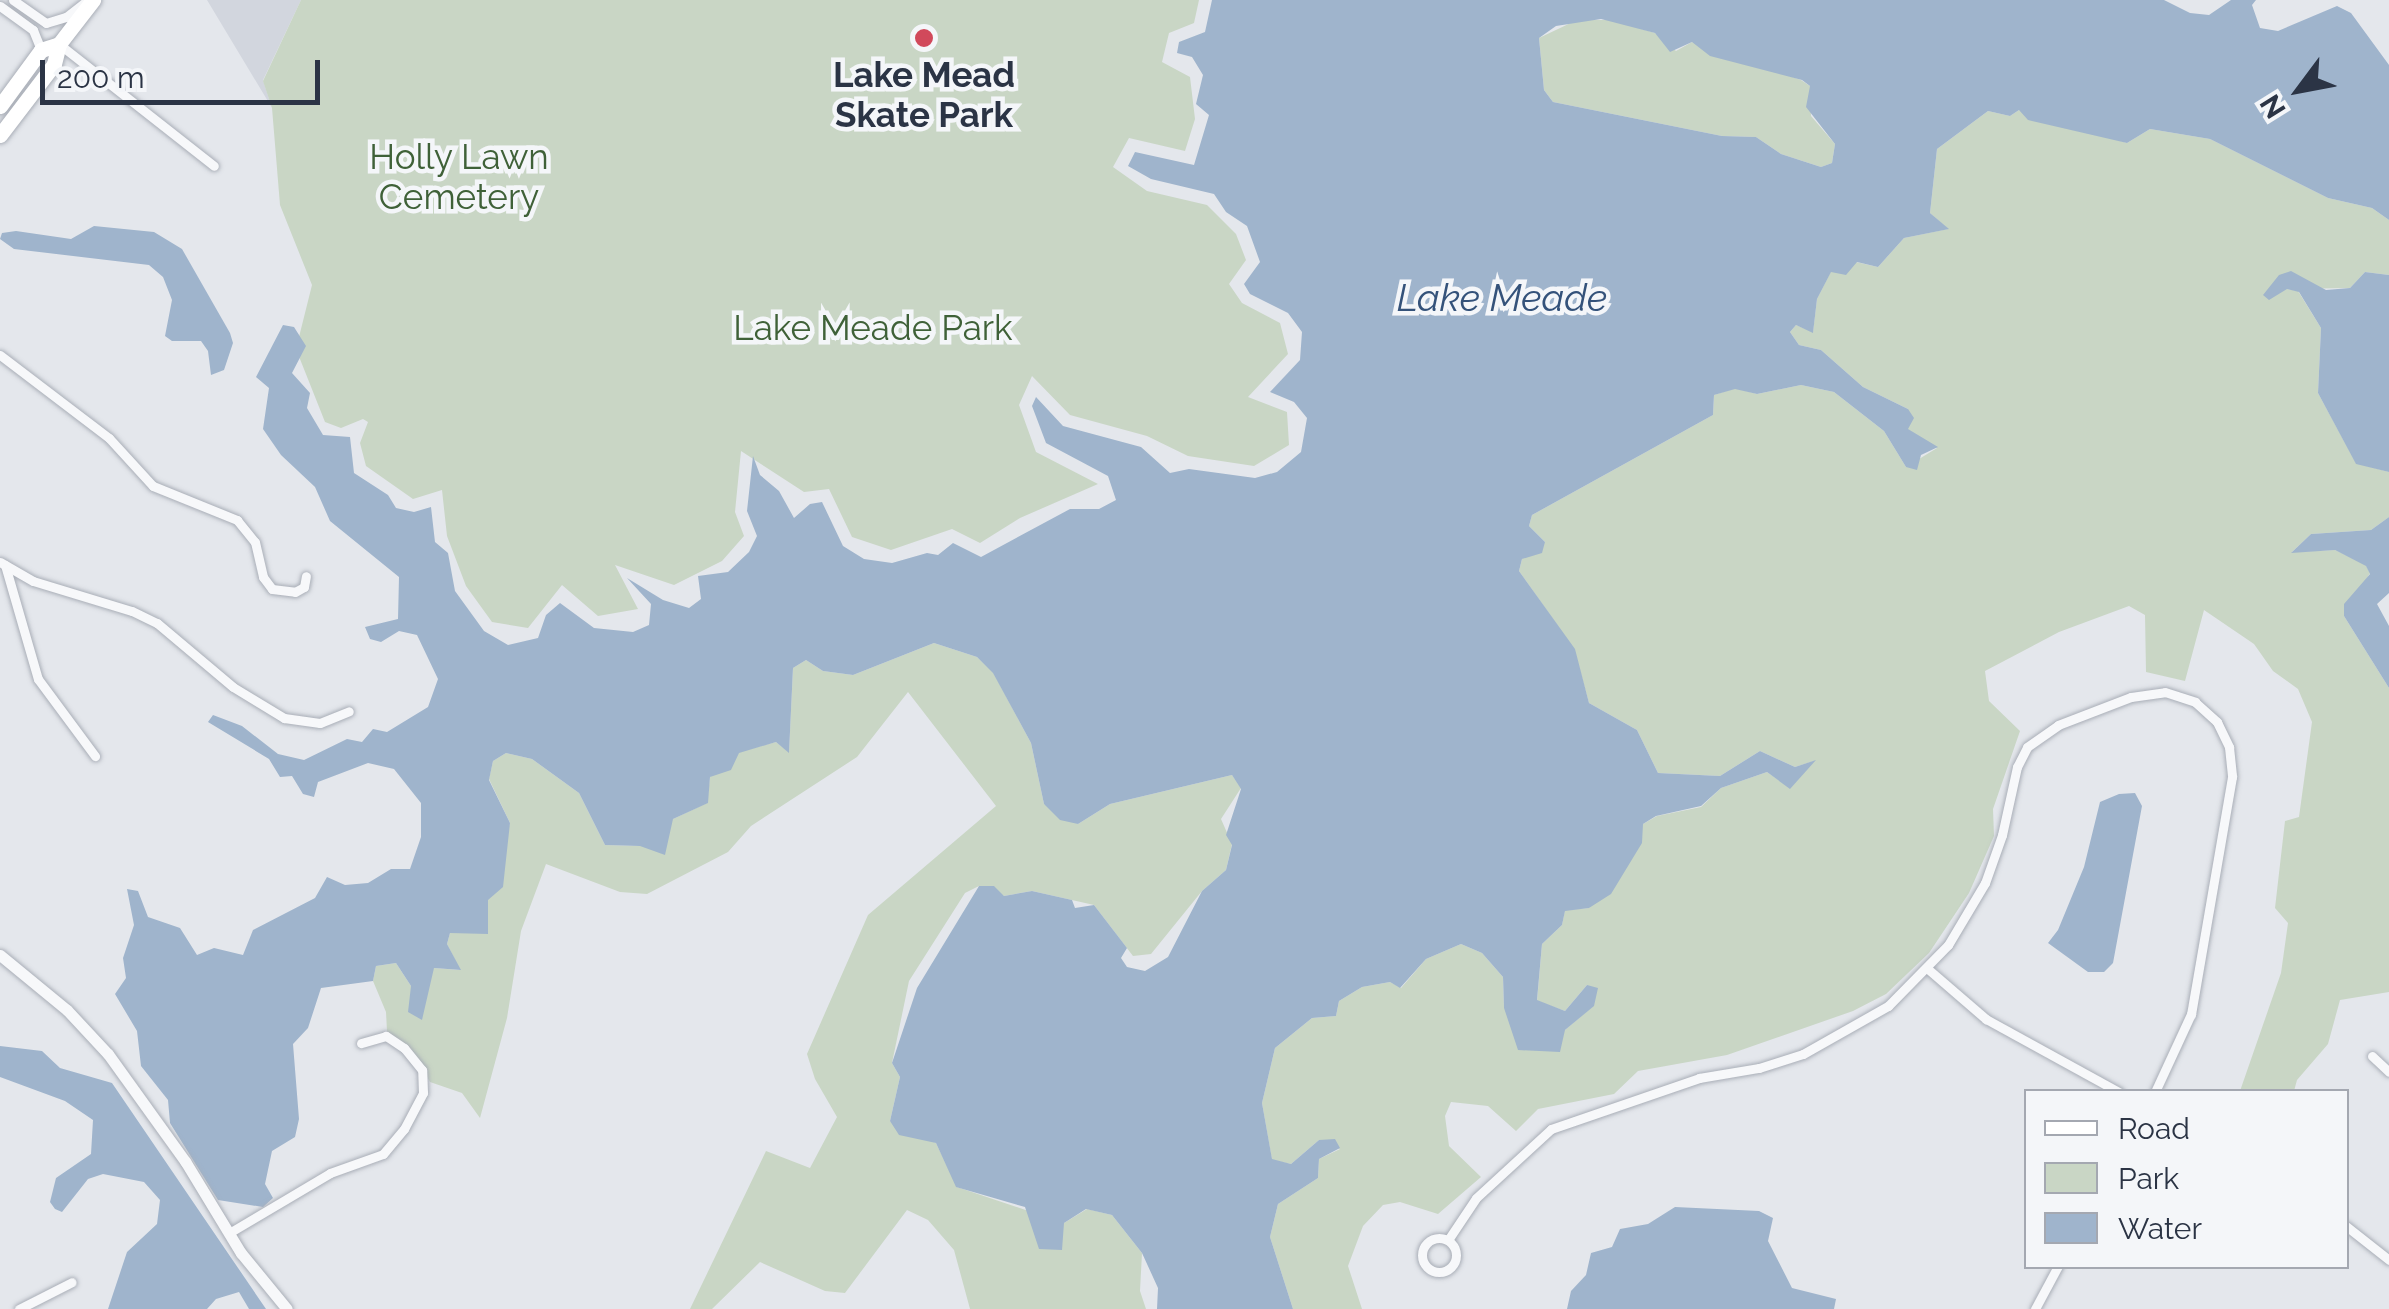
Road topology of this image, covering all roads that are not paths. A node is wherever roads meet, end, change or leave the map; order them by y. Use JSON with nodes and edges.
{"nodes":[{"id":1,"x":13,"y":0,"type":"edge"},
{"id":2,"x":90,"y":0,"type":"edge"},
{"id":3,"x":0,"y":6,"type":"edge"},
{"id":4,"x":59,"y":44,"type":"junction"},
{"id":5,"x":42,"y":50,"type":"junction"},
{"id":6,"x":0,"y":106,"type":"edge"},
{"id":7,"x":0,"y":135,"type":"edge"},
{"id":8,"x":214,"y":166,"type":"dead end"},
{"id":9,"x":0,"y":355,"type":"edge"},
{"id":10,"x":2,"y":563,"type":"edge"},
{"id":11,"x":306,"y":576,"type":"dead end"},
{"id":12,"x":349,"y":711,"type":"dead end"},
{"id":13,"x":95,"y":756,"type":"dead end"},
{"id":14,"x":0,"y":954,"type":"edge"},
{"id":15,"x":1928,"y":970,"type":"junction"},
{"id":16,"x":361,"y":1043,"type":"dead end"},
{"id":17,"x":2372,"y":1056,"type":"dead end"},
{"id":18,"x":2389,"y":1072,"type":"edge"},
{"id":19,"x":2114,"y":1089,"type":"edge"},
{"id":20,"x":2156,"y":1089,"type":"edge"},
{"id":21,"x":2349,"y":1228,"type":"edge"},
{"id":22,"x":229,"y":1234,"type":"junction"},
{"id":23,"x":1448,"y":1240,"type":"dead end"},
{"id":24,"x":2389,"y":1260,"type":"edge"},
{"id":25,"x":2056,"y":1269,"type":"edge"},
{"id":26,"x":72,"y":1282,"type":"dead end"},
{"id":27,"x":19,"y":1309,"type":"edge"},
{"id":28,"x":287,"y":1309,"type":"edge"},
{"id":29,"x":2035,"y":1309,"type":"edge"}],
"edges":[{"from":1,"to":2,"type":"street"},
{"from":2,"to":4,"type":"main road"},
{"from":3,"to":5,"type":"street"},
{"from":4,"to":5,"type":"main road"},
{"from":4,"to":7,"type":"main road"},
{"from":4,"to":8,"type":"street"},
{"from":5,"to":6,"type":"main road"},
{"from":9,"to":11,"type":"street"},
{"from":10,"to":12,"type":"street"},
{"from":10,"to":13,"type":"street"},
{"from":14,"to":22,"type":"street"},
{"from":15,"to":19,"type":"street"},
{"from":15,"to":20,"type":"street"},
{"from":15,"to":23,"type":"street"},
{"from":16,"to":22,"type":"street"},
{"from":17,"to":18,"type":"street"},
{"from":21,"to":24,"type":"street"},
{"from":22,"to":28,"type":"street"},
{"from":25,"to":29,"type":"street"},
{"from":26,"to":27,"type":"street"}]}
